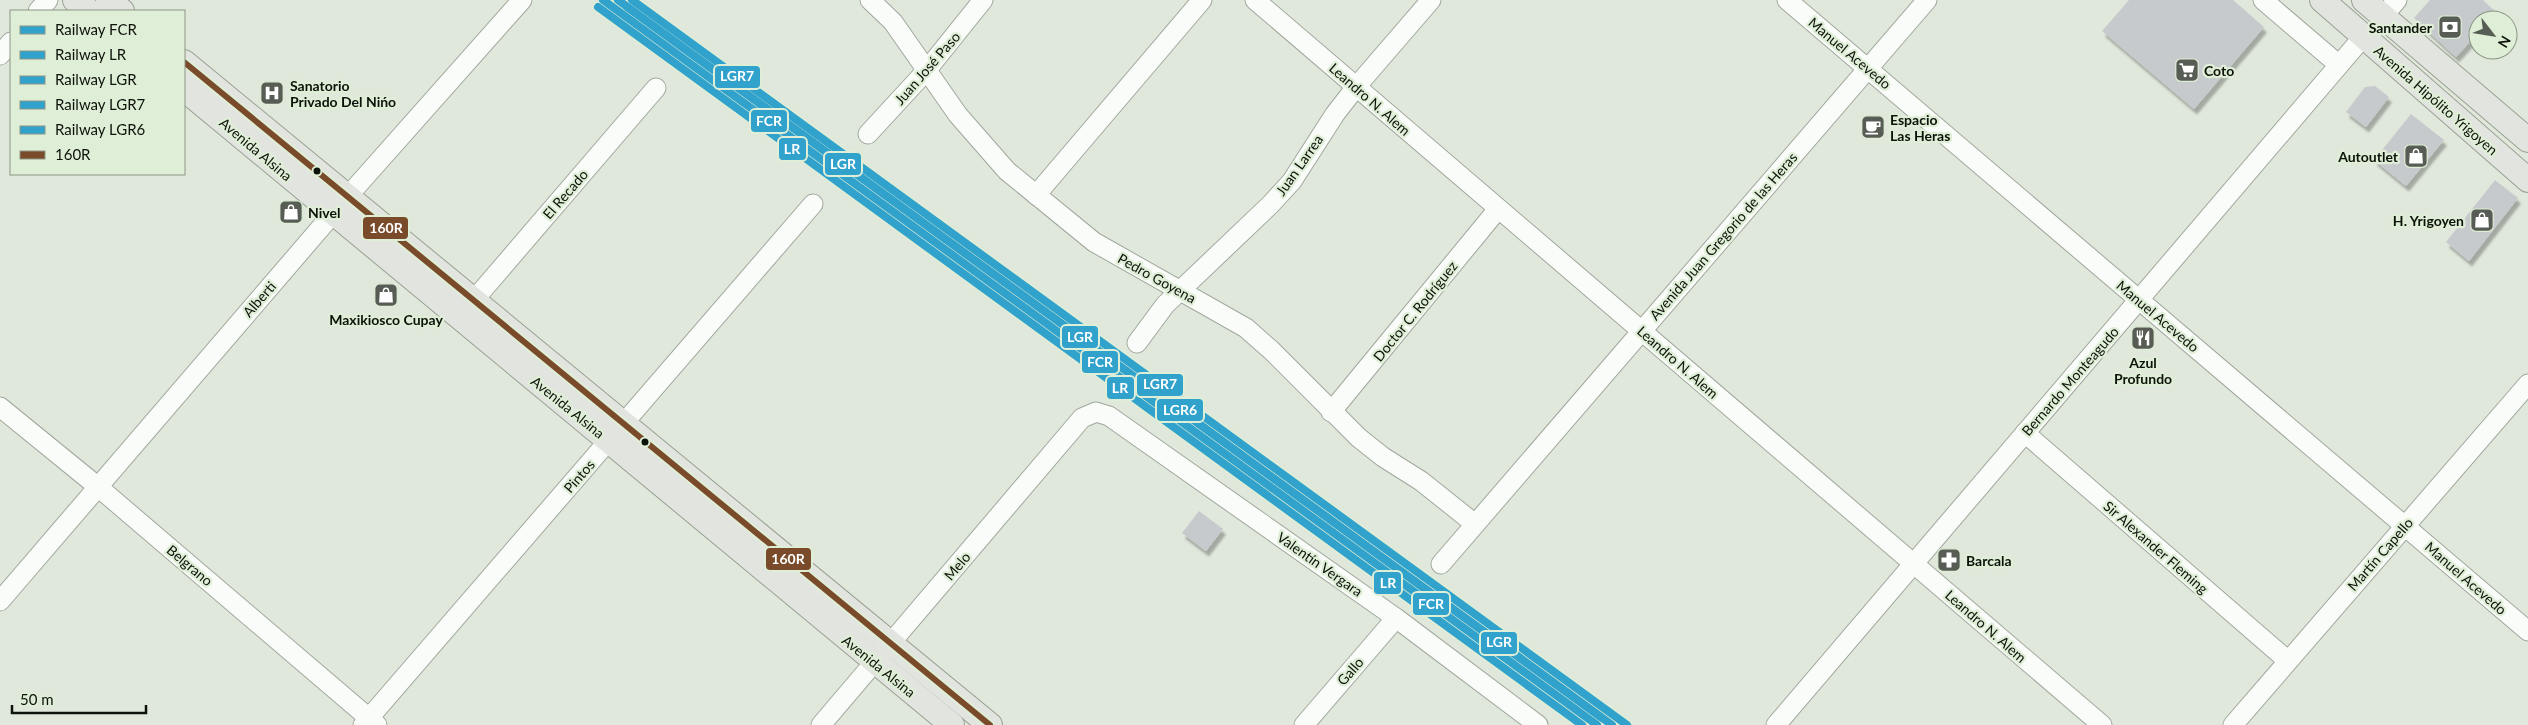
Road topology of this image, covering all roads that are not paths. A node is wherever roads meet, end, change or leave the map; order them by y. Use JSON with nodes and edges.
{"nodes":[{"id":1,"x":48,"y":0,"type":"edge"},
{"id":2,"x":75,"y":0,"type":"edge"},
{"id":3,"x":108,"y":0,"type":"edge"},
{"id":4,"x":522,"y":0,"type":"edge"},
{"id":5,"x":870,"y":0,"type":"edge"},
{"id":6,"x":982,"y":0,"type":"edge"},
{"id":7,"x":1202,"y":0,"type":"edge"},
{"id":8,"x":1254,"y":0,"type":"edge"},
{"id":9,"x":1431,"y":0,"type":"edge"},
{"id":10,"x":1787,"y":0,"type":"edge"},
{"id":11,"x":1927,"y":0,"type":"edge"},
{"id":12,"x":2262,"y":0,"type":"edge"},
{"id":13,"x":2322,"y":0,"type":"edge"},
{"id":14,"x":2364,"y":0,"type":"edge"},
{"id":15,"x":2390,"y":8,"type":"edge"},
{"id":16,"x":39,"y":10,"type":"edge"},
{"id":17,"x":88,"y":10,"type":"edge"},
{"id":18,"x":121,"y":10,"type":"edge"},
{"id":19,"x":2363,"y":37,"type":"junction"},
{"id":20,"x":10,"y":43,"type":"edge"},
{"id":21,"x":0,"y":55,"type":"edge"},
{"id":22,"x":2332,"y":59,"type":"junction"},
{"id":23,"x":185,"y":63,"type":"edge"},
{"id":24,"x":1868,"y":68,"type":"junction"},
{"id":25,"x":926,"y":71,"type":"junction"},
{"id":26,"x":1356,"y":87,"type":"junction"},
{"id":27,"x":656,"y":88,"type":"dead end"},
{"id":28,"x":185,"y":90,"type":"edge"},
{"id":29,"x":868,"y":134,"type":"dead end"},
{"id":30,"x":2528,"y":140,"type":"edge"},
{"id":31,"x":2528,"y":180,"type":"edge"},
{"id":32,"x":1036,"y":195,"type":"junction"},
{"id":33,"x":813,"y":204,"type":"dead end"},
{"id":34,"x":340,"y":205,"type":"junction"},
{"id":35,"x":1498,"y":209,"type":"junction"},
{"id":36,"x":1180,"y":290,"type":"junction"},
{"id":37,"x":474,"y":300,"type":"junction"},
{"id":38,"x":2139,"y":300,"type":"junction"},
{"id":39,"x":1642,"y":331,"type":"junction"},
{"id":40,"x":1137,"y":343,"type":"dead end"},
{"id":41,"x":2528,"y":384,"type":"edge"},
{"id":42,"x":0,"y":408,"type":"edge"},
{"id":43,"x":1096,"y":412,"type":"joint"},
{"id":44,"x":1331,"y":412,"type":"junction"},
{"id":45,"x":616,"y":431,"type":"junction"},
{"id":46,"x":2025,"y":433,"type":"junction"},
{"id":47,"x":97,"y":486,"type":"junction"},
{"id":48,"x":1475,"y":524,"type":"junction"},
{"id":49,"x":2404,"y":526,"type":"junction"},
{"id":50,"x":1912,"y":563,"type":"junction"},
{"id":51,"x":1441,"y":564,"type":"dead end"},
{"id":52,"x":0,"y":600,"type":"edge"},
{"id":53,"x":1396,"y":618,"type":"junction"},
{"id":54,"x":2528,"y":631,"type":"edge"},
{"id":55,"x":891,"y":645,"type":"junction"},
{"id":56,"x":2287,"y":660,"type":"junction"},
{"id":57,"x":874,"y":662,"type":"junction"},
{"id":58,"x":370,"y":723,"type":"edge"},
{"id":59,"x":821,"y":725,"type":"edge"},
{"id":60,"x":952,"y":725,"type":"edge"},
{"id":61,"x":990,"y":725,"type":"edge"},
{"id":62,"x":1304,"y":725,"type":"edge"},
{"id":63,"x":1538,"y":725,"type":"edge"},
{"id":64,"x":1776,"y":725,"type":"edge"},
{"id":65,"x":2102,"y":725,"type":"edge"},
{"id":66,"x":2232,"y":725,"type":"edge"}],
"edges":[{"from":1,"to":16,"type":"street"},
{"from":2,"to":17,"type":"main road"},
{"from":3,"to":18,"type":"main road"},
{"from":4,"to":34,"type":"street","name":"Alberti"},
{"from":5,"to":25,"type":"street","name":"Pedro Goyena"},
{"from":6,"to":25,"type":"street","name":"Juan José Paso"},
{"from":7,"to":32,"type":"street"},
{"from":8,"to":26,"type":"street","name":"Leandro N. Alem"},
{"from":9,"to":26,"type":"street","name":"Juan Larrea"},
{"from":10,"to":24,"type":"street","name":"Manuel Acevedo"},
{"from":11,"to":24,"type":"street","name":"Avenida Juan Gregorio de las Heras"},
{"from":12,"to":22,"type":"street"},
{"from":13,"to":19,"type":"main road","name":"Avenida Hipólito Yrigoyen"},
{"from":14,"to":15,"type":"main road","name":"Avenida Hipólito Yrigoyen"},
{"from":15,"to":30,"type":"main road","name":"Avenida Hipólito Yrigoyen"},
{"from":19,"to":22,"type":"street","name":"Bernardo Monteagudo"},
{"from":19,"to":31,"type":"main road","name":"Avenida Hipólito Yrigoyen"},
{"from":20,"to":21,"type":"street"},
{"from":22,"to":38,"type":"street","name":"Bernardo Monteagudo"},
{"from":23,"to":34,"type":"main road","name":"Avenida Alsina"},
{"from":24,"to":38,"type":"street","name":"Manuel Acevedo"},
{"from":24,"to":39,"type":"street","name":"Avenida Juan Gregorio de las Heras"},
{"from":25,"to":29,"type":"street","name":"Juan José Paso"},
{"from":25,"to":32,"type":"street","name":"Pedro Goyena"},
{"from":26,"to":35,"type":"street","name":"Leandro N. Alem"},
{"from":26,"to":36,"type":"street","name":"Juan Larrea"},
{"from":27,"to":37,"type":"street","name":"El Recado"},
{"from":28,"to":34,"type":"main road","name":"Avenida Alsina"},
{"from":32,"to":36,"type":"street","name":"Pedro Goyena"},
{"from":33,"to":45,"type":"street","name":"Pintos"},
{"from":34,"to":37,"type":"main road","name":"Avenida Alsina"},
{"from":34,"to":45,"type":"main road","name":"Avenida Alsina"},
{"from":34,"to":47,"type":"street","name":"Alberti"},
{"from":35,"to":39,"type":"street","name":"Leandro N. Alem"},
{"from":35,"to":44,"type":"street","name":"Doctor C. Rodríguez"},
{"from":36,"to":40,"type":"street","name":"Juan Larrea"},
{"from":36,"to":44,"type":"street","name":"Pedro Goyena"},
{"from":37,"to":45,"type":"main road","name":"Avenida Alsina"},
{"from":38,"to":46,"type":"street","name":"Bernardo Monteagudo"},
{"from":38,"to":49,"type":"street","name":"Manuel Acevedo"},
{"from":39,"to":48,"type":"street","name":"Avenida Juan Gregorio de las Heras"},
{"from":39,"to":50,"type":"street","name":"Leandro N. Alem"},
{"from":41,"to":49,"type":"street","name":"Martín Capello"},
{"from":42,"to":47,"type":"street","name":"Belgrano"},
{"from":43,"to":53,"type":"street","name":"Valentín Vergara"},
{"from":43,"to":55,"type":"street","name":"Melo"},
{"from":44,"to":48,"type":"street","name":"Pedro Goyena"},
{"from":45,"to":55,"type":"main road","name":"Avenida Alsina"},
{"from":45,"to":57,"type":"main road","name":"Avenida Alsina"},
{"from":45,"to":58,"type":"street","name":"Pintos"},
{"from":46,"to":50,"type":"street","name":"Bernardo Monteagudo"},
{"from":46,"to":56,"type":"street","name":"Sir Alexander Fleming"},
{"from":47,"to":52,"type":"street","name":"Alberti"},
{"from":47,"to":58,"type":"street","name":"Belgrano"},
{"from":48,"to":51,"type":"street","name":"Avenida Juan Gregorio de las Heras"},
{"from":49,"to":54,"type":"street","name":"Manuel Acevedo"},
{"from":49,"to":56,"type":"street","name":"Martín Capello"},
{"from":50,"to":64,"type":"street","name":"Bernardo Monteagudo"},
{"from":50,"to":65,"type":"street","name":"Leandro N. Alem"},
{"from":53,"to":62,"type":"street","name":"Gallo"},
{"from":53,"to":63,"type":"street","name":"Valentín Vergara"},
{"from":55,"to":57,"type":"street","name":"Melo"},
{"from":55,"to":61,"type":"main road","name":"Avenida Alsina"},
{"from":56,"to":66,"type":"street","name":"Martín Capello"},
{"from":57,"to":59,"type":"street","name":"Melo"},
{"from":57,"to":60,"type":"main road","name":"Avenida Alsina"}]}
